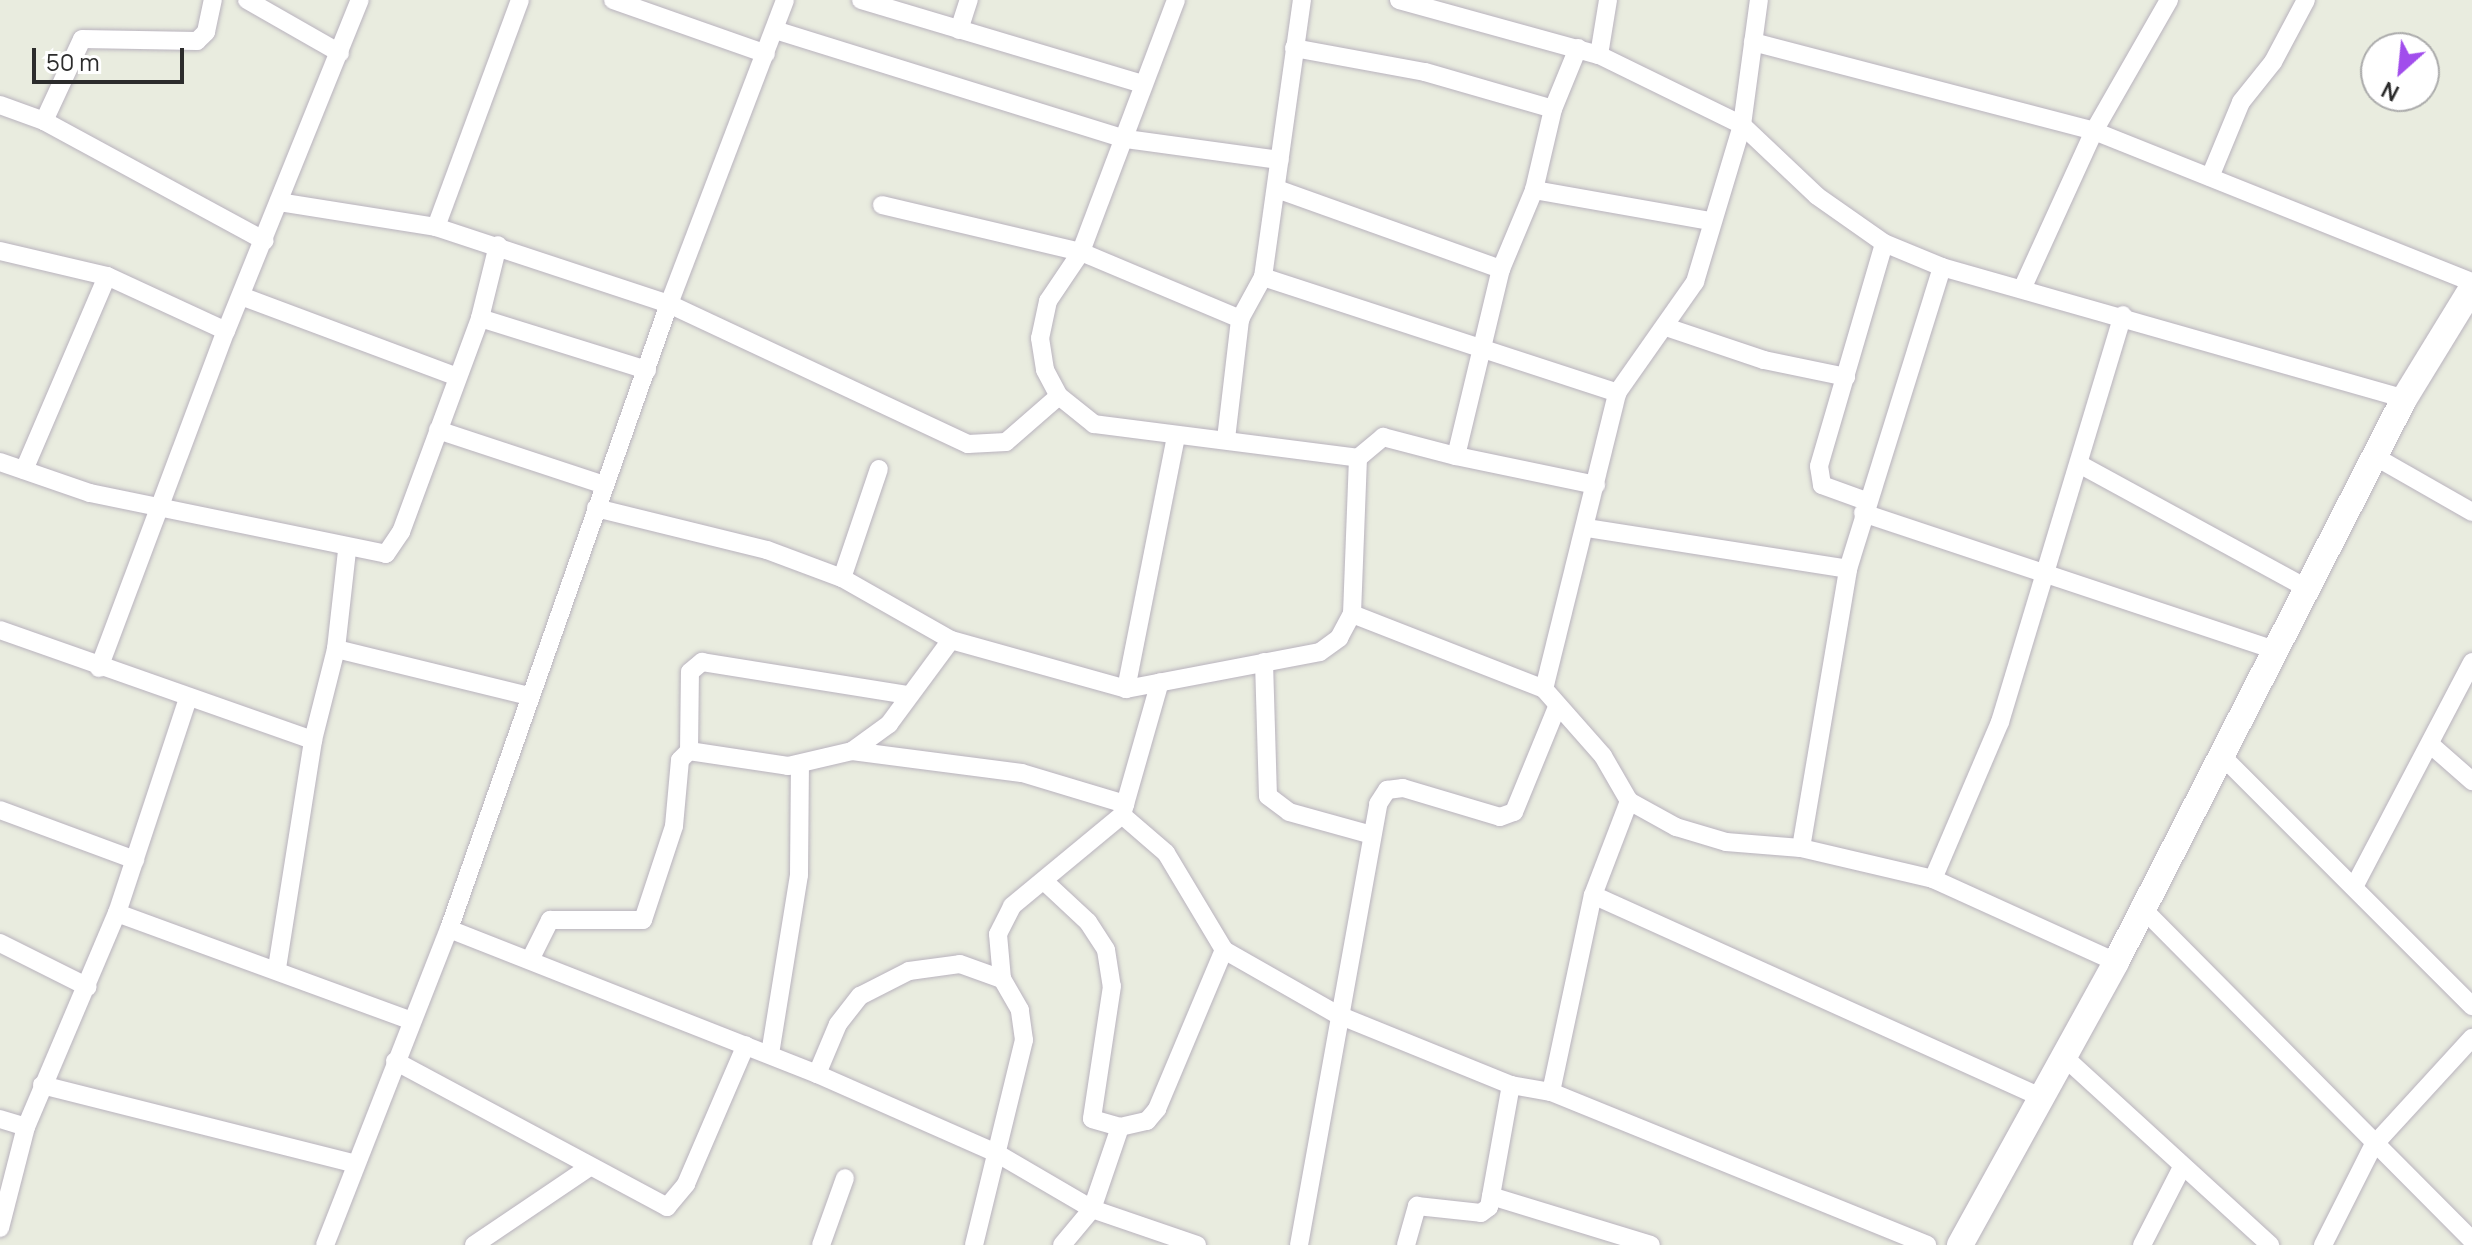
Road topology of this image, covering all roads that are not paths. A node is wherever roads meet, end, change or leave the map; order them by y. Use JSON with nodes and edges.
{"nodes":[{"id":1,"x":213,"y":0,"type":"edge"},
{"id":2,"x":247,"y":0,"type":"edge"},
{"id":3,"x":360,"y":0,"type":"edge"},
{"id":4,"x":520,"y":0,"type":"edge"},
{"id":5,"x":613,"y":0,"type":"edge"},
{"id":6,"x":785,"y":0,"type":"edge"},
{"id":7,"x":861,"y":0,"type":"edge"},
{"id":8,"x":969,"y":0,"type":"edge"},
{"id":9,"x":1176,"y":0,"type":"edge"},
{"id":10,"x":1302,"y":0,"type":"edge"},
{"id":11,"x":1399,"y":0,"type":"edge"},
{"id":12,"x":1608,"y":0,"type":"edge"},
{"id":13,"x":1757,"y":0,"type":"edge"},
{"id":14,"x":2169,"y":0,"type":"edge"},
{"id":15,"x":2306,"y":0,"type":"edge"},
{"id":16,"x":775,"y":30,"type":"junction"},
{"id":17,"x":959,"y":30,"type":"junction"},
{"id":18,"x":1753,"y":42,"type":"junction"},
{"id":19,"x":1294,"y":48,"type":"junction"},
{"id":20,"x":1578,"y":48,"type":"junction"},
{"id":21,"x":340,"y":53,"type":"junction"},
{"id":22,"x":766,"y":54,"type":"junction"},
{"id":23,"x":1599,"y":55,"type":"junction"},
{"id":24,"x":1143,"y":84,"type":"junction"},
{"id":25,"x":0,"y":105,"type":"edge"},
{"id":26,"x":1553,"y":109,"type":"junction"},
{"id":27,"x":44,"y":121,"type":"junction"},
{"id":28,"x":1742,"y":125,"type":"junction"},
{"id":29,"x":2094,"y":131,"type":"junction"},
{"id":30,"x":1126,"y":139,"type":"junction"},
{"id":31,"x":1280,"y":160,"type":"junction"},
{"id":32,"x":2210,"y":177,"type":"junction"},
{"id":33,"x":1277,"y":189,"type":"junction"},
{"id":34,"x":1534,"y":190,"type":"junction"},
{"id":35,"x":279,"y":202,"type":"junction"},
{"id":36,"x":882,"y":205,"type":"dead end"},
{"id":37,"x":1710,"y":221,"type":"junction"},
{"id":38,"x":436,"y":227,"type":"junction"},
{"id":39,"x":265,"y":241,"type":"junction"},
{"id":40,"x":1884,"y":243,"type":"junction"},
{"id":41,"x":498,"y":245,"type":"junction"},
{"id":42,"x":0,"y":251,"type":"edge"},
{"id":43,"x":1081,"y":252,"type":"junction"},
{"id":44,"x":1942,"y":267,"type":"junction"},
{"id":45,"x":1501,"y":269,"type":"junction"},
{"id":46,"x":107,"y":276,"type":"junction"},
{"id":47,"x":1263,"y":277,"type":"junction"},
{"id":48,"x":2472,"y":285,"type":"edge"},
{"id":49,"x":2022,"y":289,"type":"junction"},
{"id":50,"x":241,"y":296,"type":"junction"},
{"id":51,"x":669,"y":304,"type":"junction"},
{"id":52,"x":2123,"y":315,"type":"junction"},
{"id":53,"x":480,"y":318,"type":"junction"},
{"id":54,"x":1240,"y":319,"type":"junction"},
{"id":55,"x":1666,"y":327,"type":"junction"},
{"id":56,"x":226,"y":331,"type":"junction"},
{"id":57,"x":1479,"y":345,"type":"junction"},
{"id":58,"x":647,"y":370,"type":"junction"},
{"id":59,"x":455,"y":376,"type":"junction"},
{"id":60,"x":1846,"y":377,"type":"junction"},
{"id":61,"x":1617,"y":393,"type":"junction"},
{"id":62,"x":1059,"y":396,"type":"junction"},
{"id":63,"x":2404,"y":399,"type":"junction"},
{"id":64,"x":438,"y":430,"type":"junction"},
{"id":65,"x":1176,"y":436,"type":"junction"},
{"id":66,"x":1226,"y":439,"type":"junction"},
{"id":67,"x":1456,"y":456,"type":"junction"},
{"id":68,"x":2374,"y":456,"type":"junction"},
{"id":69,"x":1358,"y":458,"type":"junction"},
{"id":70,"x":0,"y":462,"type":"edge"},
{"id":71,"x":2079,"y":464,"type":"junction"},
{"id":72,"x":879,"y":469,"type":"dead end"},
{"id":73,"x":24,"y":470,"type":"junction"},
{"id":74,"x":604,"y":485,"type":"junction"},
{"id":75,"x":1596,"y":485,"type":"junction"},
{"id":76,"x":1864,"y":507,"type":"junction"},
{"id":77,"x":596,"y":508,"type":"junction"},
{"id":78,"x":157,"y":509,"type":"junction"},
{"id":79,"x":2472,"y":512,"type":"edge"},
{"id":80,"x":1587,"y":528,"type":"junction"},
{"id":81,"x":347,"y":551,"type":"junction"},
{"id":82,"x":1848,"y":569,"type":"junction"},
{"id":83,"x":2048,"y":575,"type":"junction"},
{"id":84,"x":842,"y":578,"type":"junction"},
{"id":85,"x":2305,"y":587,"type":"junction"},
{"id":86,"x":1352,"y":614,"type":"junction"},
{"id":87,"x":0,"y":630,"type":"edge"},
{"id":88,"x":951,"y":640,"type":"junction"},
{"id":89,"x":336,"y":649,"type":"junction"},
{"id":90,"x":2273,"y":649,"type":"junction"},
{"id":91,"x":1264,"y":662,"type":"junction"},
{"id":92,"x":2472,"y":662,"type":"edge"},
{"id":93,"x":99,"y":668,"type":"junction"},
{"id":94,"x":1160,"y":682,"type":"junction"},
{"id":95,"x":1126,"y":689,"type":"junction"},
{"id":96,"x":1544,"y":689,"type":"junction"},
{"id":97,"x":907,"y":695,"type":"junction"},
{"id":98,"x":529,"y":696,"type":"junction"},
{"id":99,"x":188,"y":698,"type":"junction"},
{"id":100,"x":1557,"y":707,"type":"junction"},
{"id":101,"x":313,"y":740,"type":"junction"},
{"id":102,"x":2431,"y":745,"type":"junction"},
{"id":103,"x":689,"y":751,"type":"junction"},
{"id":104,"x":852,"y":751,"type":"junction"},
{"id":105,"x":2219,"y":753,"type":"junction"},
{"id":106,"x":800,"y":765,"type":"junction"},
{"id":107,"x":2472,"y":781,"type":"edge"},
{"id":108,"x":1629,"y":801,"type":"junction"},
{"id":109,"x":0,"y":810,"type":"edge"},
{"id":110,"x":1123,"y":810,"type":"junction"},
{"id":111,"x":1372,"y":835,"type":"junction"},
{"id":112,"x":1801,"y":848,"type":"junction"},
{"id":113,"x":135,"y":860,"type":"junction"},
{"id":114,"x":1933,"y":879,"type":"junction"},
{"id":115,"x":1044,"y":881,"type":"junction"},
{"id":116,"x":2354,"y":887,"type":"junction"},
{"id":117,"x":1593,"y":895,"type":"junction"},
{"id":118,"x":2140,"y":906,"type":"junction"},
{"id":119,"x":117,"y":913,"type":"junction"},
{"id":120,"x":449,"y":929,"type":"junction"},
{"id":121,"x":0,"y":943,"type":"edge"},
{"id":122,"x":1224,"y":950,"type":"junction"},
{"id":123,"x":530,"y":960,"type":"junction"},
{"id":124,"x":2116,"y":962,"type":"junction"},
{"id":125,"x":277,"y":968,"type":"junction"},
{"id":126,"x":1002,"y":979,"type":"junction"},
{"id":127,"x":88,"y":987,"type":"junction"},
{"id":128,"x":2472,"y":1006,"type":"edge"},
{"id":129,"x":1336,"y":1014,"type":"junction"},
{"id":130,"x":409,"y":1020,"type":"junction"},
{"id":131,"x":2472,"y":1038,"type":"edge"},
{"id":132,"x":746,"y":1045,"type":"junction"},
{"id":133,"x":770,"y":1054,"type":"junction"},
{"id":134,"x":2062,"y":1055,"type":"junction"},
{"id":135,"x":395,"y":1061,"type":"junction"},
{"id":136,"x":817,"y":1074,"type":"junction"},
{"id":137,"x":42,"y":1085,"type":"junction"},
{"id":138,"x":1511,"y":1085,"type":"junction"},
{"id":139,"x":1551,"y":1092,"type":"junction"},
{"id":140,"x":2040,"y":1097,"type":"junction"},
{"id":141,"x":0,"y":1119,"type":"edge"},
{"id":142,"x":26,"y":1127,"type":"junction"},
{"id":143,"x":1120,"y":1127,"type":"junction"},
{"id":144,"x":2373,"y":1146,"type":"junction"},
{"id":145,"x":998,"y":1154,"type":"junction"},
{"id":146,"x":352,"y":1163,"type":"junction"},
{"id":147,"x":588,"y":1168,"type":"junction"},
{"id":148,"x":2181,"y":1169,"type":"junction"},
{"id":149,"x":845,"y":1178,"type":"dead end"},
{"id":150,"x":1491,"y":1196,"type":"junction"},
{"id":151,"x":1092,"y":1209,"type":"junction"},
{"id":152,"x":0,"y":1228,"type":"edge"},
{"id":153,"x":2472,"y":1240,"type":"edge"},
{"id":154,"x":1192,"y":1244,"type":"edge"},
{"id":155,"x":325,"y":1245,"type":"edge"},
{"id":156,"x":474,"y":1245,"type":"edge"},
{"id":157,"x":821,"y":1245,"type":"edge"},
{"id":158,"x":974,"y":1245,"type":"edge"},
{"id":159,"x":1062,"y":1245,"type":"edge"},
{"id":160,"x":1299,"y":1245,"type":"edge"},
{"id":161,"x":1406,"y":1245,"type":"edge"},
{"id":162,"x":1651,"y":1245,"type":"edge"},
{"id":163,"x":1927,"y":1245,"type":"edge"},
{"id":164,"x":1960,"y":1245,"type":"edge"},
{"id":165,"x":2142,"y":1245,"type":"edge"},
{"id":166,"x":2270,"y":1245,"type":"edge"},
{"id":167,"x":2323,"y":1245,"type":"edge"}],
"edges":[{"from":1,"to":27,"type":"street"},
{"from":2,"to":21,"type":"street"},
{"from":3,"to":21,"type":"street"},
{"from":4,"to":38,"type":"street"},
{"from":5,"to":22,"type":"street"},
{"from":6,"to":16,"type":"street"},
{"from":7,"to":17,"type":"street"},
{"from":8,"to":17,"type":"street"},
{"from":9,"to":24,"type":"street"},
{"from":10,"to":19,"type":"street"},
{"from":11,"to":20,"type":"street"},
{"from":12,"to":23,"type":"street"},
{"from":13,"to":18,"type":"street"},
{"from":14,"to":29,"type":"street"},
{"from":15,"to":32,"type":"street"},
{"from":16,"to":22,"type":"street"},
{"from":16,"to":30,"type":"street"},
{"from":17,"to":24,"type":"street"},
{"from":18,"to":28,"type":"street"},
{"from":18,"to":29,"type":"street"},
{"from":19,"to":26,"type":"street"},
{"from":19,"to":31,"type":"street"},
{"from":20,"to":23,"type":"street"},
{"from":20,"to":26,"type":"street"},
{"from":21,"to":35,"type":"street"},
{"from":22,"to":51,"type":"street"},
{"from":23,"to":28,"type":"street"},
{"from":24,"to":30,"type":"street"},
{"from":25,"to":27,"type":"street"},
{"from":26,"to":34,"type":"street"},
{"from":27,"to":39,"type":"street"},
{"from":28,"to":37,"type":"street"},
{"from":28,"to":40,"type":"street"},
{"from":29,"to":32,"type":"street"},
{"from":29,"to":49,"type":"street"},
{"from":30,"to":31,"type":"street"},
{"from":30,"to":43,"type":"street"},
{"from":31,"to":33,"type":"street"},
{"from":32,"to":48,"type":"street"},
{"from":33,"to":45,"type":"street"},
{"from":33,"to":47,"type":"street"},
{"from":34,"to":37,"type":"street"},
{"from":34,"to":45,"type":"street"},
{"from":35,"to":38,"type":"street"},
{"from":35,"to":39,"type":"street"},
{"from":36,"to":43,"type":"street"},
{"from":37,"to":55,"type":"street"},
{"from":38,"to":41,"type":"street"},
{"from":39,"to":50,"type":"street"},
{"from":40,"to":44,"type":"street"},
{"from":40,"to":60,"type":"street"},
{"from":41,"to":51,"type":"street"},
{"from":41,"to":53,"type":"street"},
{"from":42,"to":46,"type":"street"},
{"from":43,"to":54,"type":"street"},
{"from":43,"to":62,"type":"street"},
{"from":44,"to":49,"type":"street"},
{"from":44,"to":76,"type":"street"},
{"from":45,"to":57,"type":"street"},
{"from":46,"to":56,"type":"street"},
{"from":46,"to":73,"type":"street"},
{"from":47,"to":54,"type":"street"},
{"from":47,"to":57,"type":"street"},
{"from":48,"to":63,"type":"street"},
{"from":49,"to":52,"type":"street"},
{"from":50,"to":56,"type":"street"},
{"from":50,"to":59,"type":"street"},
{"from":51,"to":58,"type":"street"},
{"from":51,"to":62,"type":"street"},
{"from":52,"to":63,"type":"street"},
{"from":52,"to":71,"type":"street"},
{"from":53,"to":58,"type":"street"},
{"from":53,"to":59,"type":"street"},
{"from":54,"to":66,"type":"street"},
{"from":55,"to":60,"type":"street"},
{"from":55,"to":61,"type":"street"},
{"from":56,"to":78,"type":"street"},
{"from":57,"to":61,"type":"street"},
{"from":57,"to":67,"type":"street"},
{"from":58,"to":74,"type":"street"},
{"from":59,"to":64,"type":"street"},
{"from":60,"to":76,"type":"street"},
{"from":61,"to":75,"type":"street"},
{"from":62,"to":65,"type":"street"},
{"from":63,"to":68,"type":"street"},
{"from":64,"to":74,"type":"street"},
{"from":64,"to":81,"type":"street"},
{"from":65,"to":66,"type":"street"},
{"from":65,"to":95,"type":"street"},
{"from":66,"to":69,"type":"street"},
{"from":67,"to":69,"type":"street"},
{"from":67,"to":75,"type":"street"},
{"from":68,"to":79,"type":"street"},
{"from":68,"to":85,"type":"street"},
{"from":69,"to":86,"type":"street"},
{"from":70,"to":73,"type":"street"},
{"from":71,"to":83,"type":"street"},
{"from":71,"to":85,"type":"street"},
{"from":72,"to":84,"type":"street"},
{"from":73,"to":78,"type":"street"},
{"from":74,"to":77,"type":"street"},
{"from":75,"to":80,"type":"street"},
{"from":76,"to":82,"type":"street"},
{"from":76,"to":83,"type":"street"},
{"from":77,"to":84,"type":"street"},
{"from":77,"to":98,"type":"street"},
{"from":78,"to":81,"type":"street"},
{"from":78,"to":93,"type":"street"},
{"from":80,"to":82,"type":"street"},
{"from":80,"to":96,"type":"street"},
{"from":81,"to":89,"type":"street"},
{"from":82,"to":112,"type":"street"},
{"from":83,"to":90,"type":"street"},
{"from":83,"to":114,"type":"street"},
{"from":84,"to":88,"type":"street"},
{"from":85,"to":90,"type":"street"},
{"from":86,"to":91,"type":"street"},
{"from":86,"to":96,"type":"street"},
{"from":87,"to":93,"type":"street"},
{"from":88,"to":95,"type":"street"},
{"from":88,"to":97,"type":"street"},
{"from":89,"to":98,"type":"street"},
{"from":89,"to":101,"type":"street"},
{"from":90,"to":105,"type":"street"},
{"from":91,"to":94,"type":"street"},
{"from":91,"to":111,"type":"street"},
{"from":92,"to":102,"type":"street"},
{"from":93,"to":99,"type":"street"},
{"from":94,"to":95,"type":"street"},
{"from":94,"to":110,"type":"street"},
{"from":96,"to":100,"type":"street"},
{"from":97,"to":103,"type":"street"},
{"from":97,"to":104,"type":"street"},
{"from":98,"to":120,"type":"street"},
{"from":99,"to":101,"type":"street"},
{"from":99,"to":113,"type":"street"},
{"from":100,"to":108,"type":"street"},
{"from":100,"to":111,"type":"street"},
{"from":101,"to":125,"type":"street"},
{"from":102,"to":107,"type":"street"},
{"from":102,"to":116,"type":"street"},
{"from":103,"to":106,"type":"street"},
{"from":103,"to":123,"type":"street"},
{"from":104,"to":106,"type":"street"},
{"from":104,"to":110,"type":"street"},
{"from":105,"to":116,"type":"street"},
{"from":105,"to":118,"type":"street"},
{"from":106,"to":133,"type":"street"},
{"from":108,"to":112,"type":"street"},
{"from":108,"to":117,"type":"street"},
{"from":109,"to":113,"type":"street"},
{"from":110,"to":115,"type":"street"},
{"from":110,"to":122,"type":"street"},
{"from":111,"to":129,"type":"street"},
{"from":112,"to":114,"type":"street"},
{"from":113,"to":119,"type":"street"},
{"from":114,"to":124,"type":"street"},
{"from":115,"to":126,"type":"street"},
{"from":115,"to":143,"type":"street"},
{"from":116,"to":128,"type":"street"},
{"from":117,"to":139,"type":"street"},
{"from":117,"to":140,"type":"street"},
{"from":118,"to":124,"type":"street"},
{"from":118,"to":144,"type":"street"},
{"from":119,"to":125,"type":"street"},
{"from":119,"to":127,"type":"street"},
{"from":120,"to":123,"type":"street"},
{"from":120,"to":130,"type":"street"},
{"from":121,"to":127,"type":"street"},
{"from":122,"to":129,"type":"street"},
{"from":122,"to":143,"type":"street"},
{"from":123,"to":132,"type":"street"},
{"from":124,"to":134,"type":"street"},
{"from":125,"to":130,"type":"street"},
{"from":126,"to":136,"type":"street"},
{"from":126,"to":145,"type":"street"},
{"from":127,"to":137,"type":"street"},
{"from":129,"to":138,"type":"street"},
{"from":129,"to":160,"type":"street"},
{"from":130,"to":135,"type":"street"},
{"from":131,"to":144,"type":"street"},
{"from":132,"to":133,"type":"street"},
{"from":132,"to":147,"type":"street"},
{"from":133,"to":136,"type":"street"},
{"from":134,"to":140,"type":"street"},
{"from":134,"to":148,"type":"street"},
{"from":135,"to":146,"type":"street"},
{"from":135,"to":147,"type":"street"},
{"from":136,"to":145,"type":"street"},
{"from":137,"to":142,"type":"street"},
{"from":137,"to":146,"type":"street"},
{"from":138,"to":139,"type":"street"},
{"from":138,"to":150,"type":"street"},
{"from":139,"to":163,"type":"street"},
{"from":140,"to":164,"type":"street"},
{"from":141,"to":142,"type":"street"},
{"from":142,"to":152,"type":"street"},
{"from":143,"to":151,"type":"street"},
{"from":144,"to":153,"type":"street"},
{"from":144,"to":167,"type":"street"},
{"from":145,"to":151,"type":"street"},
{"from":145,"to":158,"type":"street"},
{"from":146,"to":155,"type":"street"},
{"from":147,"to":156,"type":"street"},
{"from":148,"to":165,"type":"street"},
{"from":148,"to":166,"type":"street"},
{"from":149,"to":157,"type":"street"},
{"from":150,"to":161,"type":"street"},
{"from":150,"to":162,"type":"street"},
{"from":151,"to":154,"type":"street"},
{"from":151,"to":159,"type":"street"}]}
